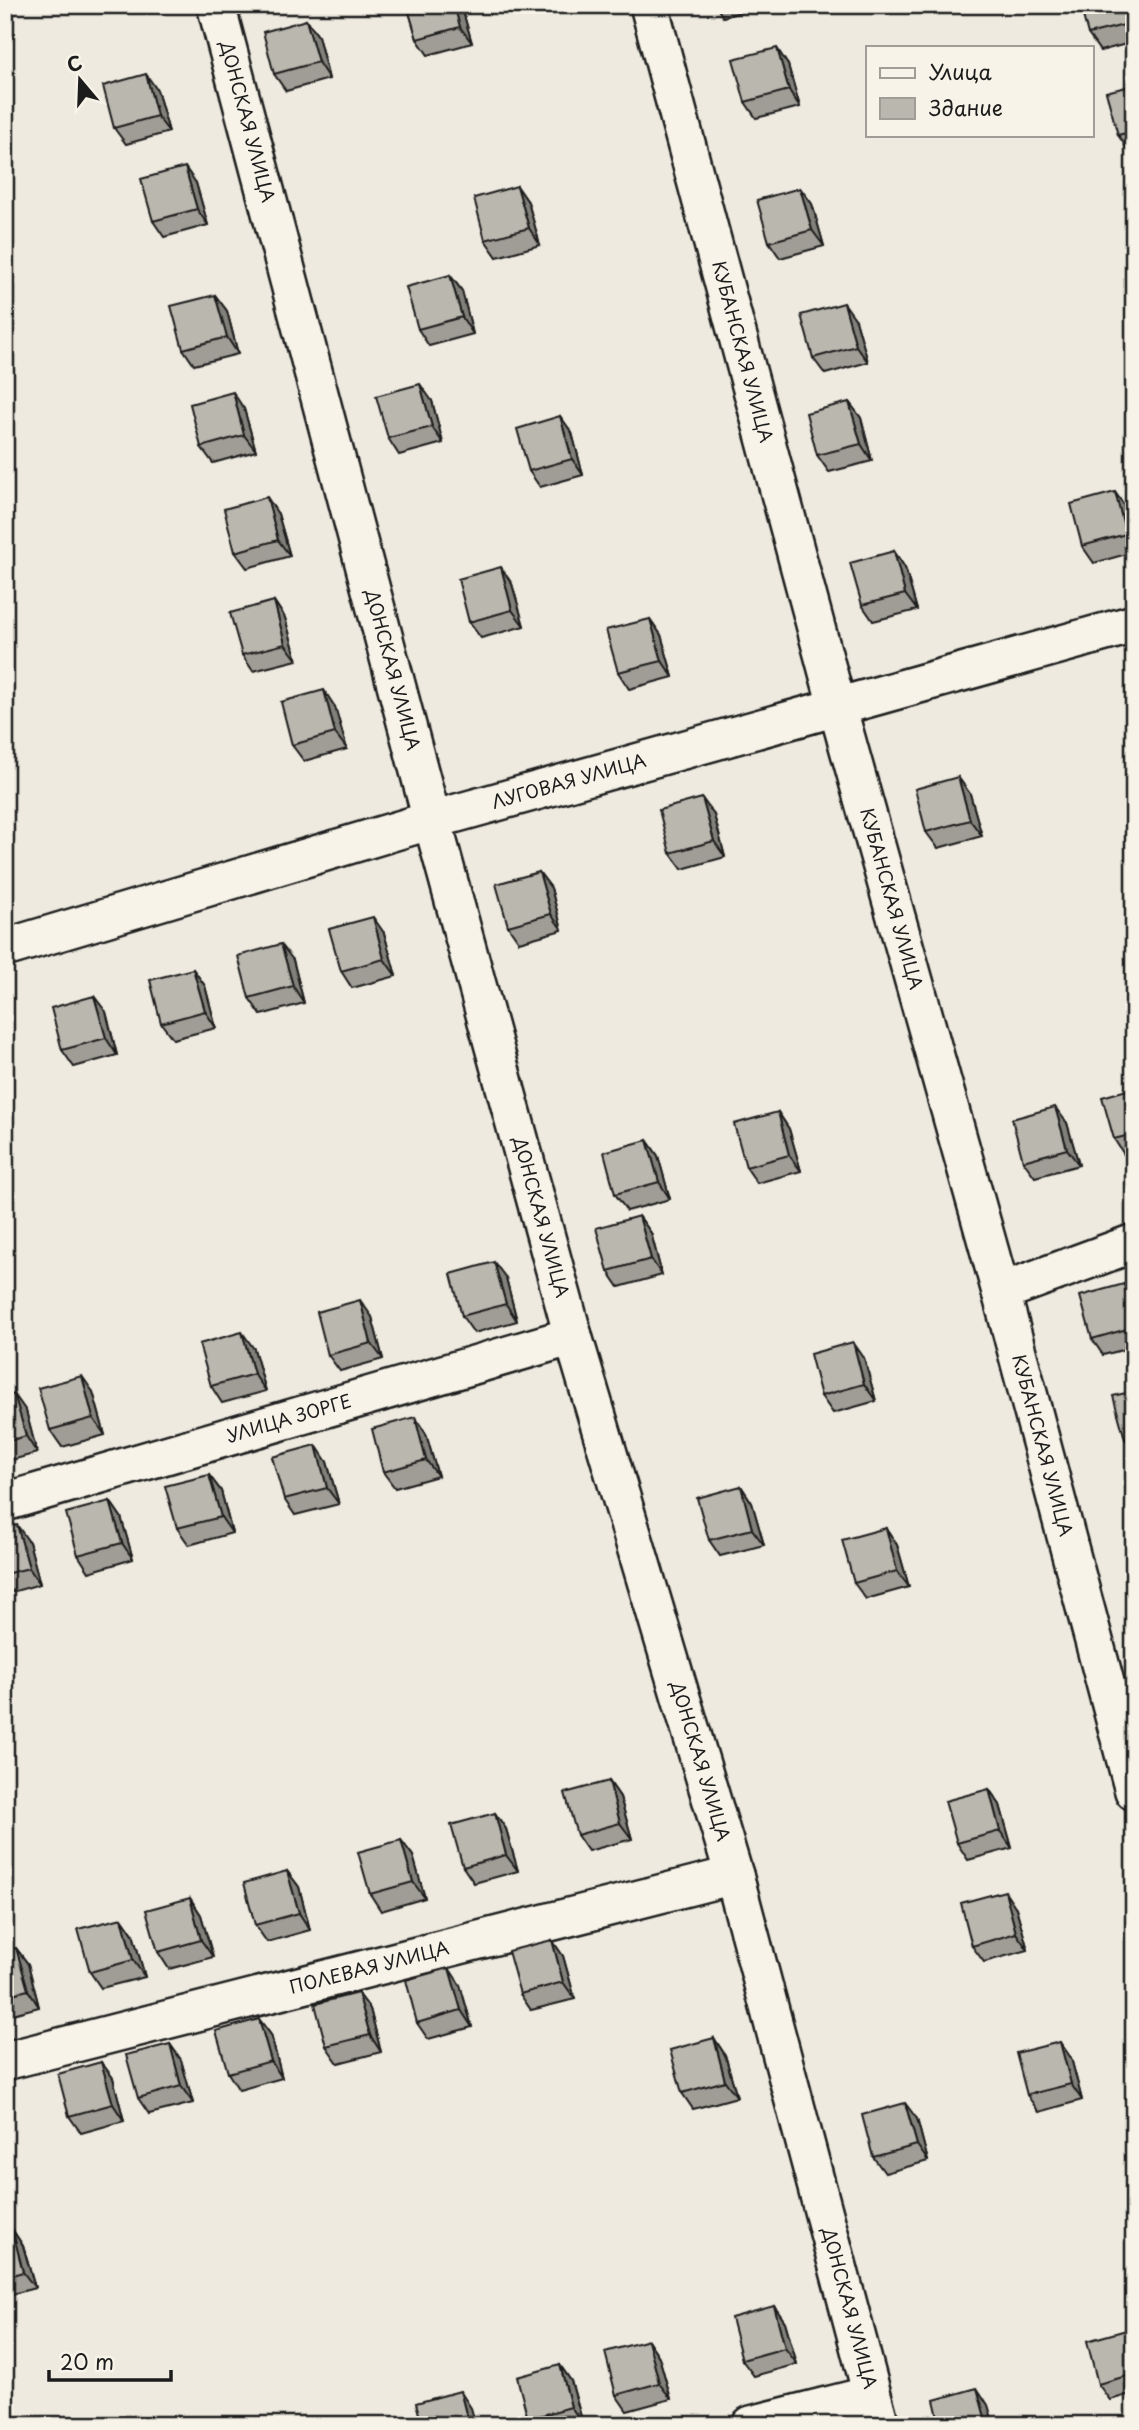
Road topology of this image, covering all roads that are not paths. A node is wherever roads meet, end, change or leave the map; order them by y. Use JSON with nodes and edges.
{"nodes":[{"id":1,"x":216,"y":5,"type":"edge"},
{"id":2,"x":649,"y":5,"type":"edge"},
{"id":3,"x":1134,"y":624,"type":"edge"},
{"id":4,"x":837,"y":706,"type":"junction"},
{"id":5,"x":432,"y":820,"type":"junction"},
{"id":6,"x":5,"y":948,"type":"edge"},
{"id":7,"x":1134,"y":1243,"type":"edge"},
{"id":8,"x":1001,"y":1292,"type":"junction"},
{"id":9,"x":573,"y":1336,"type":"junction"},
{"id":10,"x":5,"y":1502,"type":"edge"},
{"id":11,"x":1134,"y":1791,"type":"edge"},
{"id":12,"x":734,"y":1875,"type":"junction"},
{"id":13,"x":5,"y":2061,"type":"edge"},
{"id":14,"x":876,"y":2410,"type":"edge"},
{"id":15,"x":751,"y":2425,"type":"edge"}],
"edges":[{"from":1,"to":5,"type":"street","name":"ДОНСКАЯ УЛИЦА"},
{"from":2,"to":4,"type":"street","name":"КУБАНСКАЯ УЛИЦА"},
{"from":3,"to":4,"type":"street","name":"ЛУГОВАЯ УЛИЦА"},
{"from":4,"to":5,"type":"street","name":"ЛУГОВАЯ УЛИЦА"},
{"from":4,"to":8,"type":"street","name":"КУБАНСКАЯ УЛИЦА"},
{"from":5,"to":6,"type":"street","name":"ЛУГОВАЯ УЛИЦА"},
{"from":5,"to":9,"type":"street","name":"ДОНСКАЯ УЛИЦА"},
{"from":7,"to":8,"type":"street"},
{"from":8,"to":11,"type":"street","name":"КУБАНСКАЯ УЛИЦА"},
{"from":9,"to":10,"type":"street","name":"УЛИЦА ЗОРГЕ"},
{"from":9,"to":12,"type":"street","name":"ДОНСКАЯ УЛИЦА"},
{"from":12,"to":13,"type":"street","name":"ПОЛЕВАЯ УЛИЦА"},
{"from":12,"to":14,"type":"street","name":"ДОНСКАЯ УЛИЦА"},
{"from":14,"to":15,"type":"street"}]}
